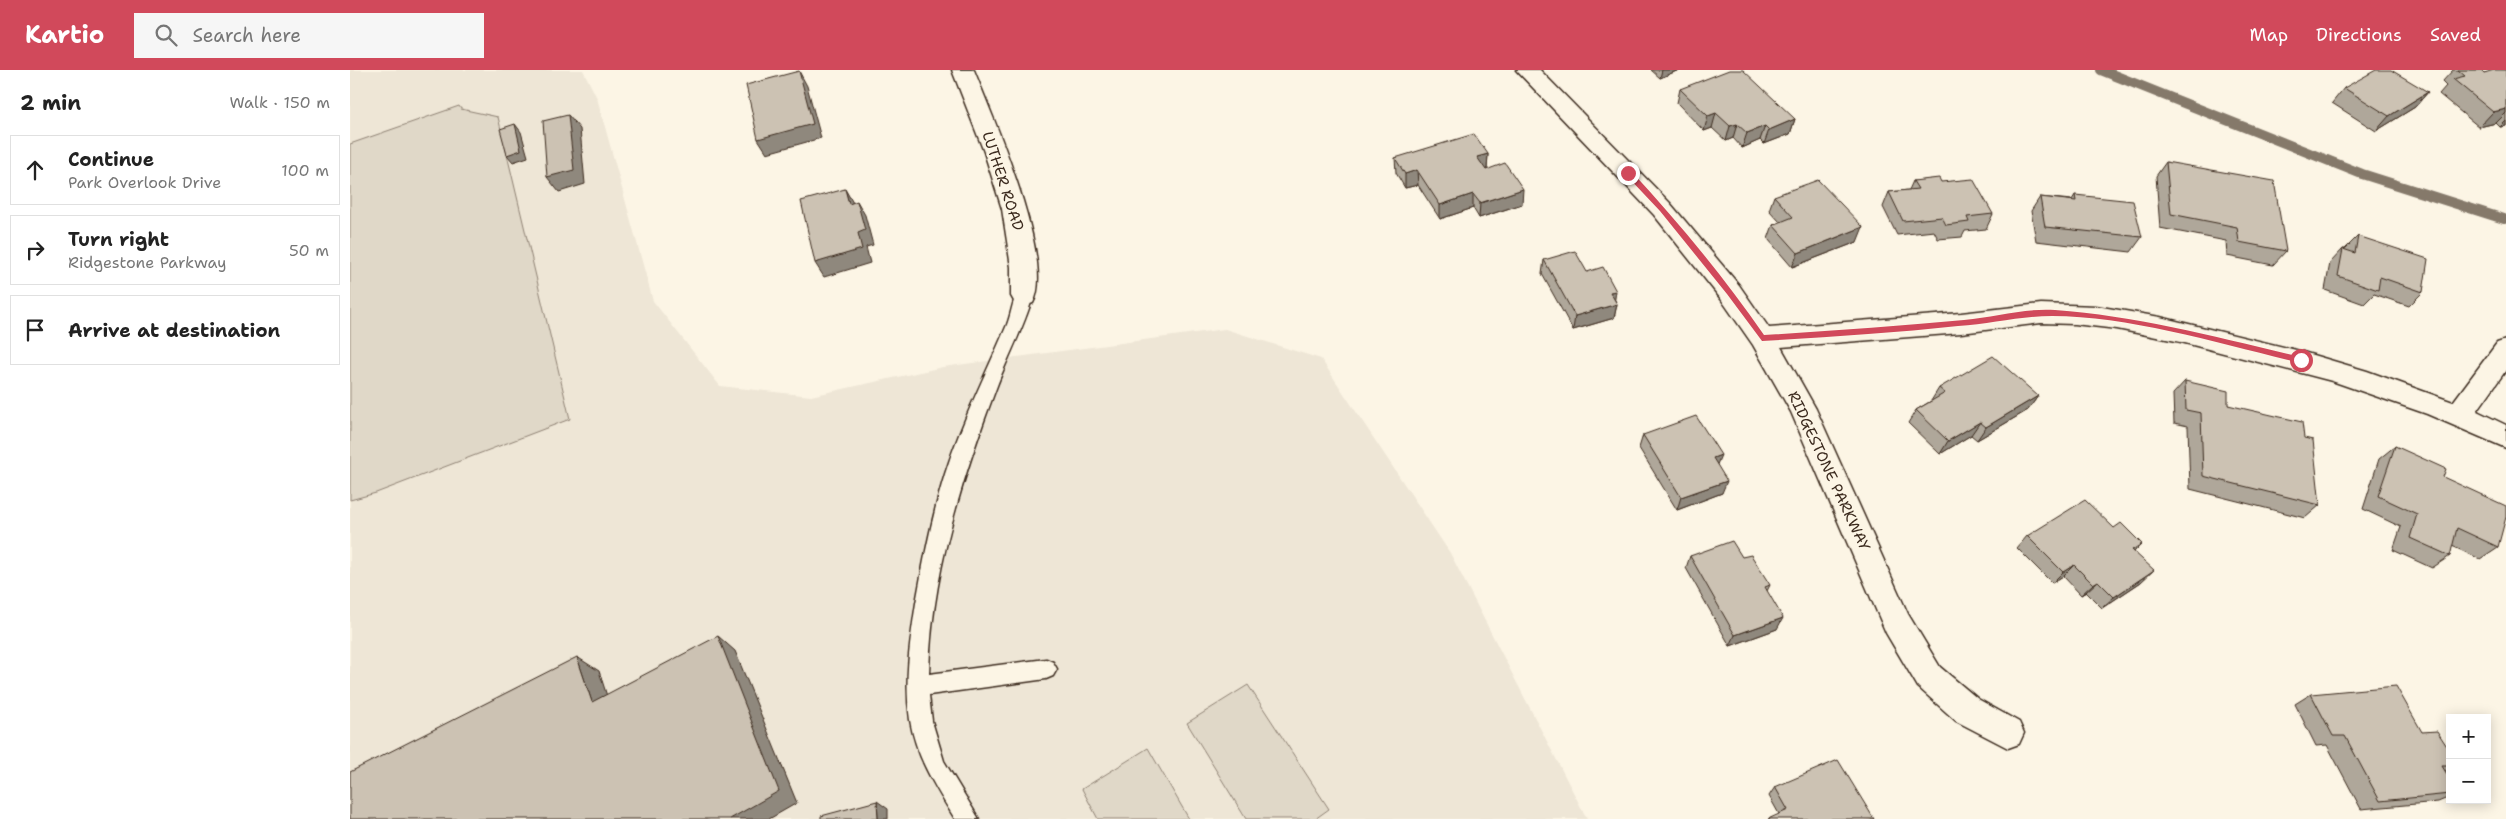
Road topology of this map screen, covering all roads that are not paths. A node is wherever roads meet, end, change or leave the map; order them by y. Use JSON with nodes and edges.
{"nodes":[{"id":1,"x":962,"y":70,"type":"edge"},
{"id":2,"x":1527,"y":70,"type":"edge"},
{"id":3,"x":1024,"y":296,"type":"joint"},
{"id":4,"x":1762,"y":338,"type":"junction"},
{"id":5,"x":2506,"y":350,"type":"edge"},
{"id":6,"x":2459,"y":414,"type":"junction"},
{"id":7,"x":2506,"y":437,"type":"edge"},
{"id":8,"x":1046,"y":669,"type":"dead end"},
{"id":9,"x":918,"y":686,"type":"junction"},
{"id":10,"x":2008,"y":733,"type":"dead end"},
{"id":11,"x":968,"y":819,"type":"edge"}],
"edges":[{"from":1,"to":3,"type":"street","name":"LUTHER ROAD"},
{"from":2,"to":4,"type":"street","name":"RIDGESTONE PARKWAY"},
{"from":3,"to":9,"type":"lane"},
{"from":4,"to":6,"type":"street"},
{"from":4,"to":10,"type":"street","name":"RIDGESTONE PARKWAY"},
{"from":5,"to":6,"type":"street"},
{"from":6,"to":7,"type":"street"},
{"from":8,"to":9,"type":"lane"},
{"from":9,"to":11,"type":"lane"}]}
